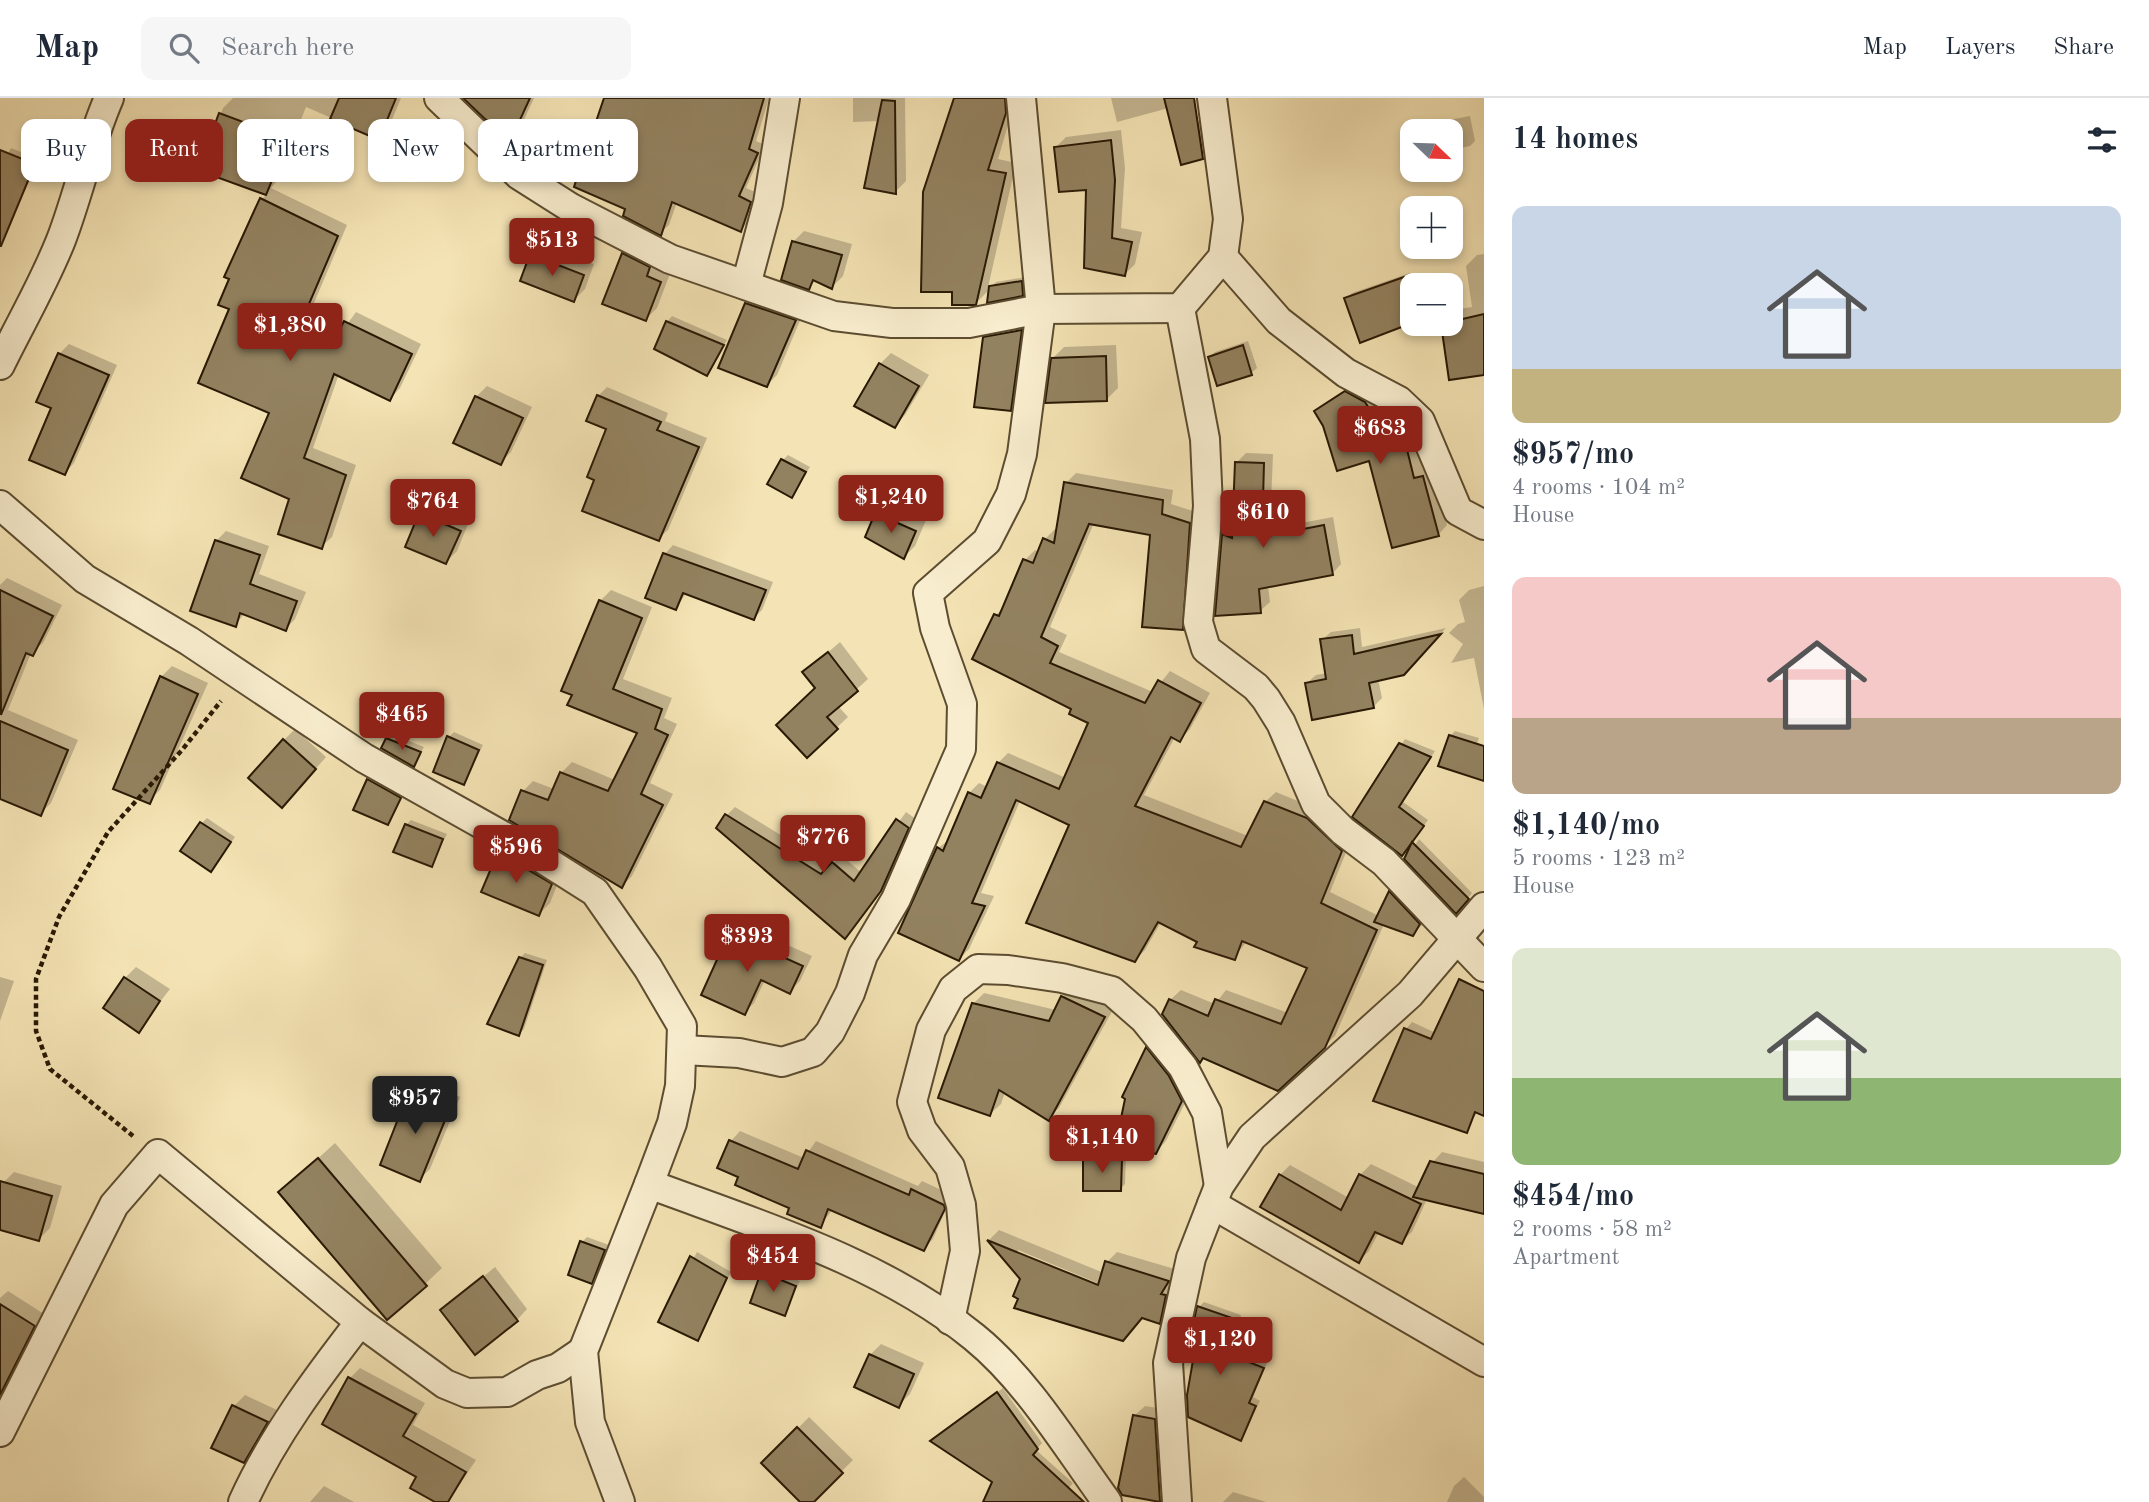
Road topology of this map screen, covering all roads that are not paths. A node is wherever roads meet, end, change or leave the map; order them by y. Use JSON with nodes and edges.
{"nodes":[{"id":1,"x":109,"y":98,"type":"edge"},
{"id":2,"x":439,"y":98,"type":"edge"},
{"id":3,"x":785,"y":98,"type":"edge"},
{"id":4,"x":1020,"y":98,"type":"edge"},
{"id":5,"x":1212,"y":98,"type":"edge"},
{"id":6,"x":1223,"y":257,"type":"junction"},
{"id":7,"x":746,"y":285,"type":"junction"},
{"id":8,"x":1180,"y":308,"type":"junction"},
{"id":9,"x":1041,"y":309,"type":"junction"},
{"id":10,"x":0,"y":365,"type":"edge"},
{"id":11,"x":0,"y":505,"type":"edge"},
{"id":12,"x":1484,"y":525,"type":"edge"},
{"id":13,"x":1484,"y":907,"type":"edge"},
{"id":14,"x":1459,"y":937,"type":"junction"},
{"id":15,"x":1484,"y":967,"type":"edge"},
{"id":16,"x":683,"y":1050,"type":"junction"},
{"id":17,"x":649,"y":1184,"type":"junction"},
{"id":18,"x":1216,"y":1195,"type":"junction"},
{"id":19,"x":950,"y":1320,"type":"junction"},
{"id":20,"x":360,"y":1322,"type":"junction"},
{"id":21,"x":583,"y":1352,"type":"junction"},
{"id":22,"x":1484,"y":1362,"type":"edge"},
{"id":23,"x":0,"y":1432,"type":"edge"},
{"id":24,"x":243,"y":1502,"type":"edge"},
{"id":25,"x":620,"y":1502,"type":"edge"},
{"id":26,"x":1107,"y":1502,"type":"edge"},
{"id":27,"x":1177,"y":1502,"type":"edge"}],
"edges":[{"from":1,"to":10,"type":"street"},
{"from":2,"to":7,"type":"street"},
{"from":3,"to":7,"type":"street"},
{"from":4,"to":9,"type":"street"},
{"from":5,"to":6,"type":"street"},
{"from":6,"to":8,"type":"street"},
{"from":6,"to":12,"type":"street"},
{"from":7,"to":9,"type":"street"},
{"from":8,"to":9,"type":"street"},
{"from":8,"to":14,"type":"street"},
{"from":9,"to":16,"type":"street"},
{"from":11,"to":16,"type":"street"},
{"from":13,"to":14,"type":"street"},
{"from":14,"to":15,"type":"street"},
{"from":14,"to":18,"type":"street"},
{"from":16,"to":17,"type":"street"},
{"from":17,"to":19,"type":"street"},
{"from":17,"to":21,"type":"street"},
{"from":18,"to":19,"type":"street"},
{"from":18,"to":22,"type":"street"},
{"from":18,"to":27,"type":"street"},
{"from":19,"to":26,"type":"street"},
{"from":20,"to":21,"type":"street"},
{"from":20,"to":23,"type":"street"},
{"from":20,"to":24,"type":"street"},
{"from":21,"to":25,"type":"street"}]}
